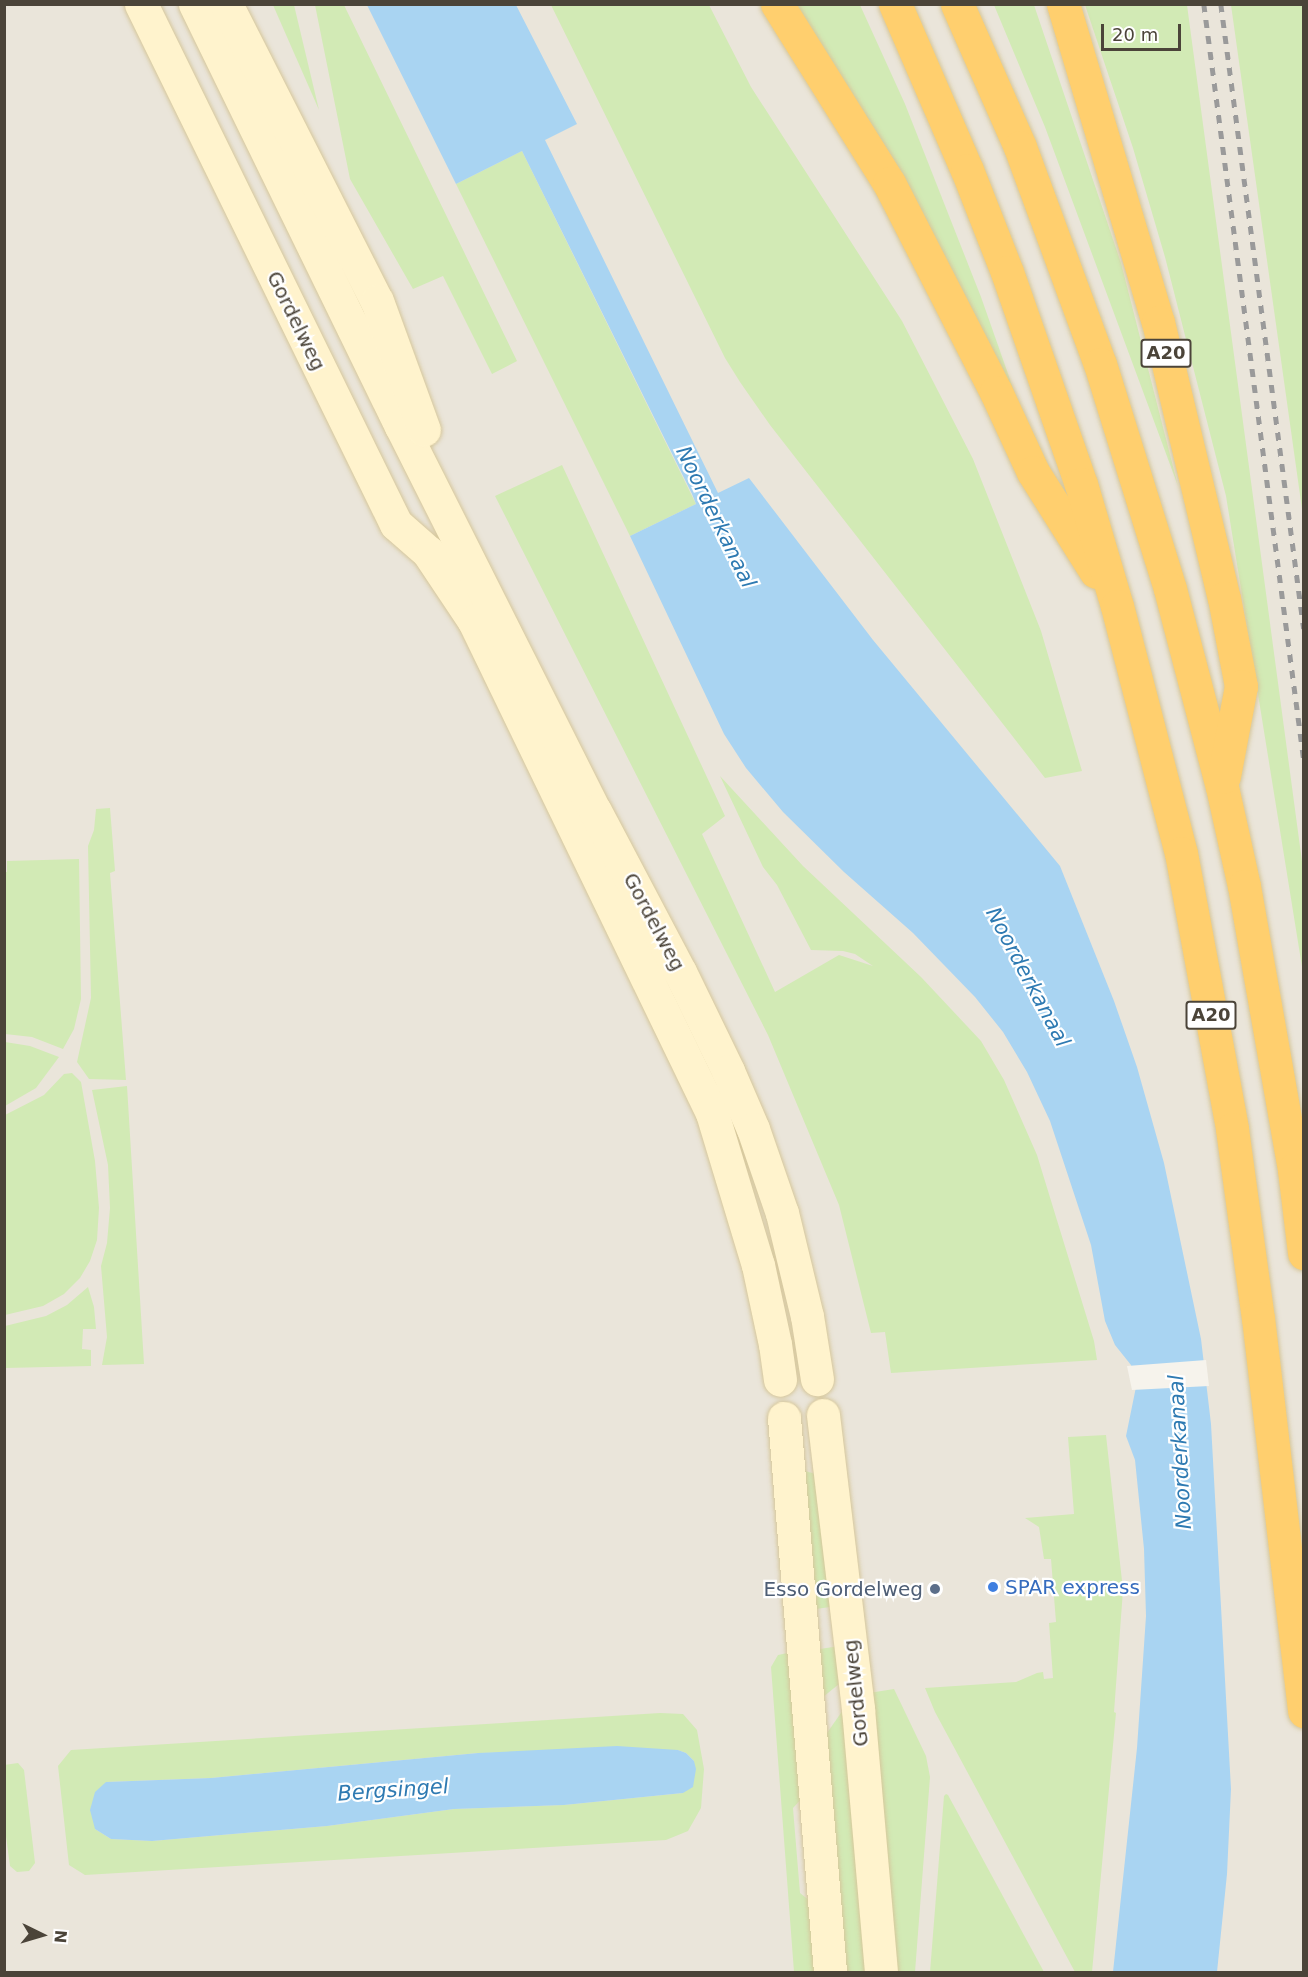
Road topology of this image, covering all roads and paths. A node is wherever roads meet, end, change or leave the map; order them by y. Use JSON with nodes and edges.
{"nodes":[{"id":1,"x":141,"y":4,"type":"edge"},
{"id":2,"x":175,"y":4,"type":"edge"},
{"id":3,"x":195,"y":4,"type":"edge"},
{"id":4,"x":226,"y":4,"type":"edge"},
{"id":5,"x":777,"y":4,"type":"edge"},
{"id":6,"x":895,"y":4,"type":"edge"},
{"id":7,"x":957,"y":4,"type":"edge"},
{"id":8,"x":1063,"y":4,"type":"edge"},
{"id":9,"x":432,"y":486,"type":"junction"},
{"id":10,"x":1117,"y":606,"type":"junction"},
{"id":11,"x":474,"y":621,"type":"junction"},
{"id":12,"x":1222,"y":787,"type":"junction"},
{"id":13,"x":1304,"y":1253,"type":"edge"},
{"id":14,"x":817,"y":1379,"type":"dead end"},
{"id":15,"x":780,"y":1380,"type":"dead end"},
{"id":16,"x":822,"y":1415,"type":"dead end"},
{"id":17,"x":784,"y":1418,"type":"dead end"},
{"id":18,"x":1304,"y":1711,"type":"edge"},
{"id":19,"x":830,"y":1972,"type":"edge"},
{"id":20,"x":881,"y":1972,"type":"edge"}],
"edges":[{"from":1,"to":11,"type":"main road","name":"Gordelweg"},
{"from":2,"to":11,"type":"main road","name":"Gordelweg"},
{"from":3,"to":9,"type":"main road","name":"Gordelweg"},
{"from":4,"to":9,"type":"main road"},
{"from":5,"to":10,"type":"highway","number":"A20"},
{"from":6,"to":10,"type":"highway","number":"A20"},
{"from":7,"to":12,"type":"highway","number":"A20"},
{"from":8,"to":12,"type":"highway","number":"A20"},
{"from":9,"to":14,"type":"main road","name":"Gordelweg"},
{"from":10,"to":18,"type":"highway","number":"A20"},
{"from":11,"to":15,"type":"main road","name":"Gordelweg"},
{"from":12,"to":13,"type":"highway","number":"A20"},
{"from":16,"to":20,"type":"main road","name":"Gordelweg"},
{"from":17,"to":19,"type":"main road"}]}
